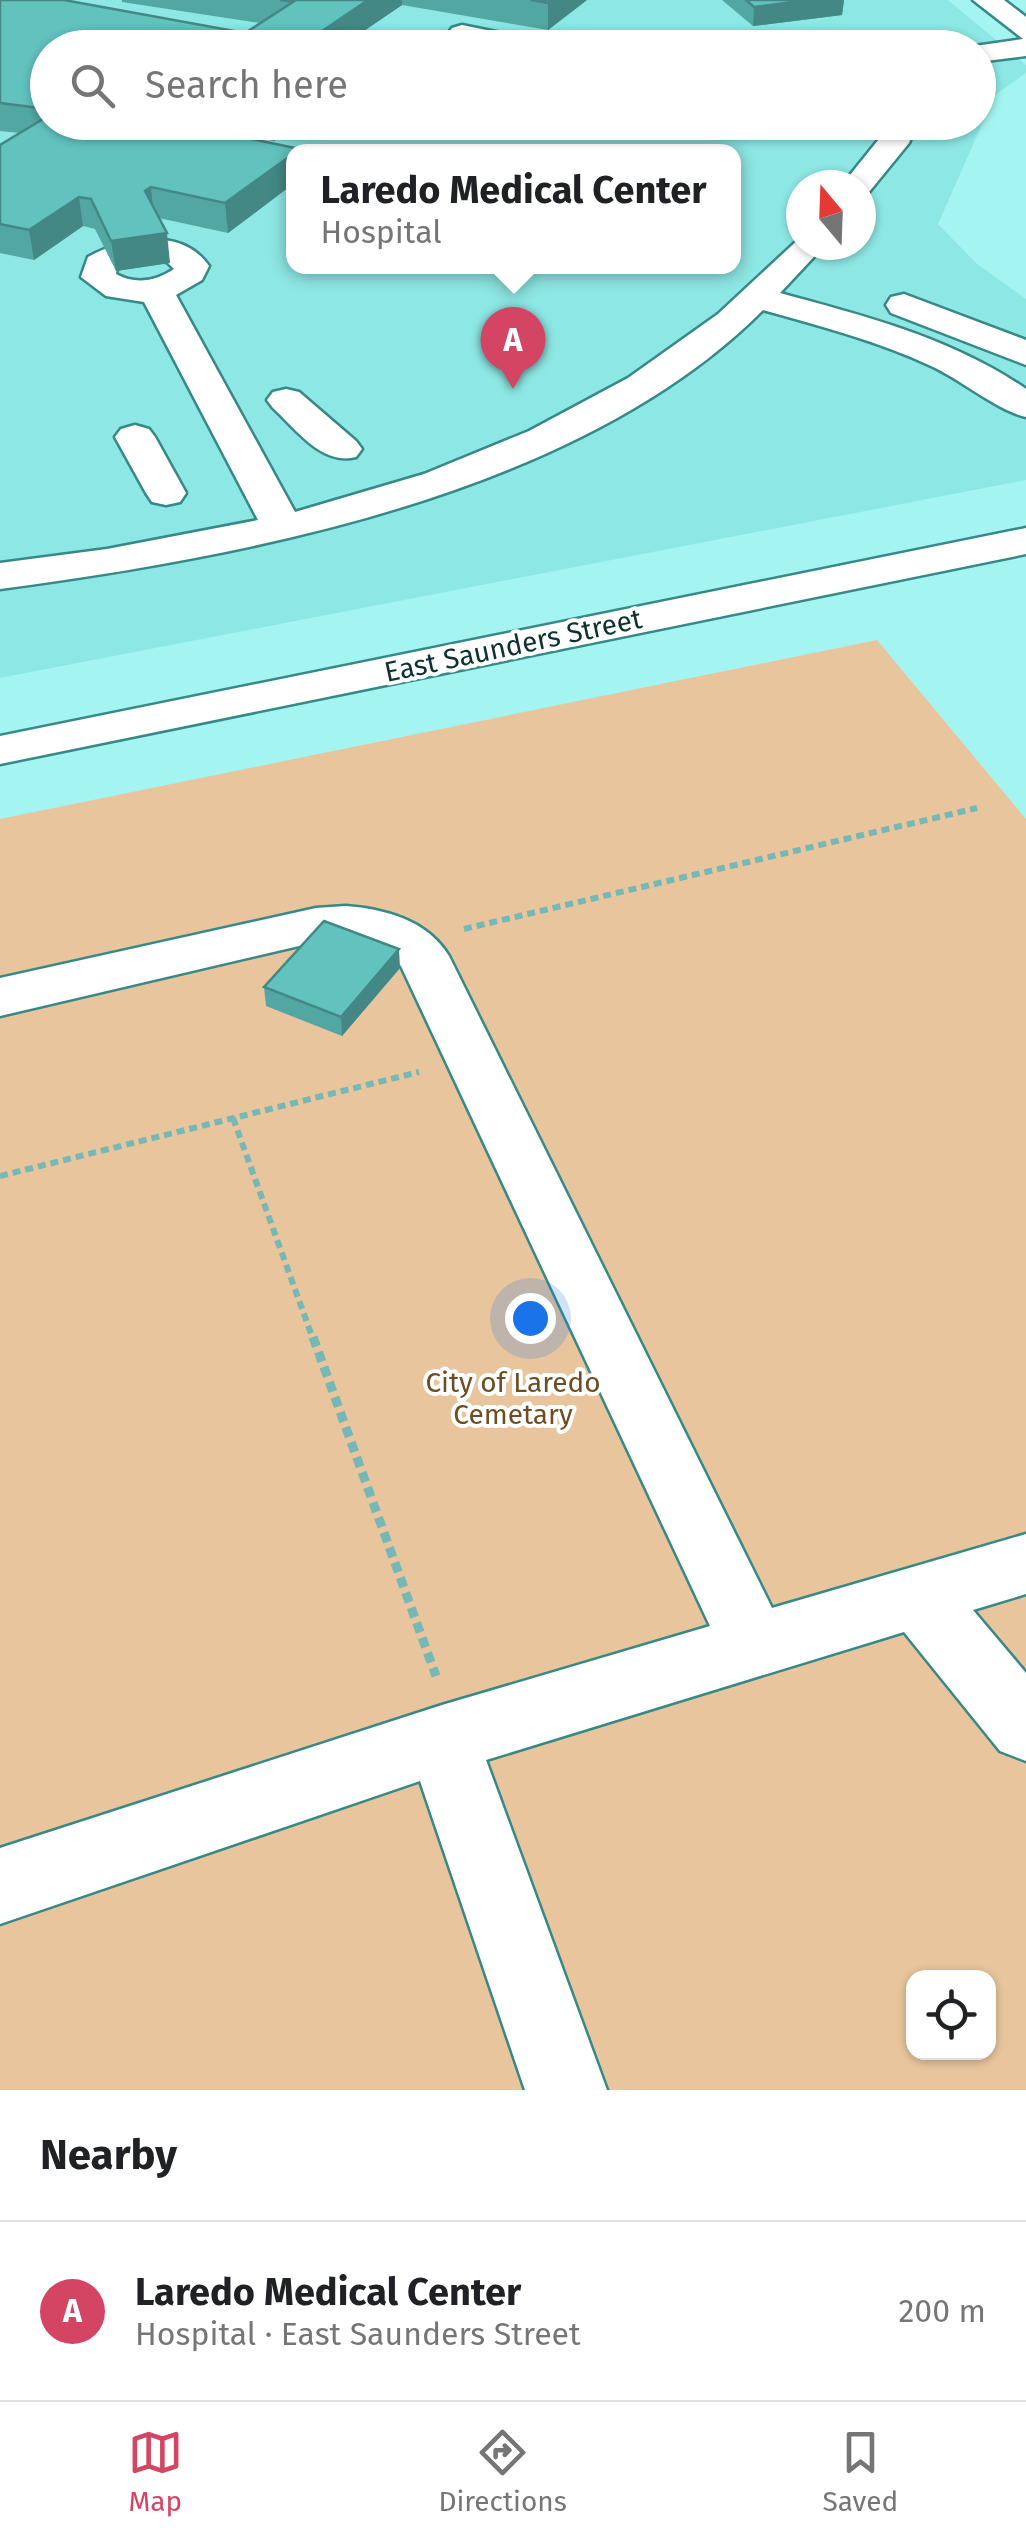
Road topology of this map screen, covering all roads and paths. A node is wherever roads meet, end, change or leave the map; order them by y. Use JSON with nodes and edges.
{"nodes":[{"id":1,"x":987,"y":0,"type":"edge"},
{"id":2,"x":1026,"y":31,"type":"edge"},
{"id":3,"x":1026,"y":48,"type":"edge"},
{"id":4,"x":996,"y":51,"type":"edge"},
{"id":5,"x":895,"y":140,"type":"edge"},
{"id":6,"x":870,"y":170,"type":"edge"},
{"id":7,"x":784,"y":272,"type":"edge"},
{"id":8,"x":156,"y":290,"type":"dead end"},
{"id":9,"x":1026,"y":354,"type":"edge"},
{"id":10,"x":286,"y":400,"type":"dead end"},
{"id":11,"x":1026,"y":406,"type":"edge"},
{"id":12,"x":135,"y":436,"type":"dead end"},
{"id":13,"x":342,"y":448,"type":"dead end"},
{"id":14,"x":166,"y":493,"type":"dead end"},
{"id":15,"x":282,"y":526,"type":"junction"},
{"id":16,"x":1026,"y":540,"type":"edge"},
{"id":17,"x":0,"y":576,"type":"edge"},
{"id":18,"x":0,"y":750,"type":"edge"},
{"id":19,"x":977,"y":808,"type":"dead end"},
{"id":20,"x":454,"y":933,"type":"dead end"},
{"id":21,"x":0,"y":997,"type":"edge"},
{"id":22,"x":431,"y":1068,"type":"dead end"},
{"id":23,"x":233,"y":1118,"type":"junction"},
{"id":24,"x":0,"y":1176,"type":"edge"},
{"id":25,"x":1026,"y":1564,"type":"edge"},
{"id":26,"x":917,"y":1595,"type":"junction"},
{"id":27,"x":754,"y":1644,"type":"junction"},
{"id":28,"x":439,"y":1710,"type":"junction"},
{"id":29,"x":1026,"y":1726,"type":"edge"},
{"id":30,"x":0,"y":1886,"type":"edge"},
{"id":31,"x":566,"y":2090,"type":"edge"}],
"edges":[{"from":1,"to":2,"type":"main road"},
{"from":3,"to":4,"type":"main road"},
{"from":5,"to":6,"type":"main road"},
{"from":7,"to":9,"type":"main road"},
{"from":7,"to":11,"type":"main road"},
{"from":7,"to":15,"type":"main road"},
{"from":8,"to":15,"type":"main road"},
{"from":10,"to":13,"type":"main road"},
{"from":12,"to":14,"type":"main road"},
{"from":15,"to":17,"type":"main road"},
{"from":16,"to":18,"type":"main road","name":"East Saunders Street"},
{"from":19,"to":20,"type":"path"},
{"from":21,"to":27,"type":"main road"},
{"from":22,"to":23,"type":"path"},
{"from":23,"to":24,"type":"path"},
{"from":23,"to":28,"type":"path"},
{"from":25,"to":26,"type":"main road"},
{"from":26,"to":27,"type":"main road"},
{"from":26,"to":29,"type":"main road"},
{"from":27,"to":28,"type":"main road"},
{"from":28,"to":30,"type":"main road"},
{"from":28,"to":31,"type":"main road"}]}
